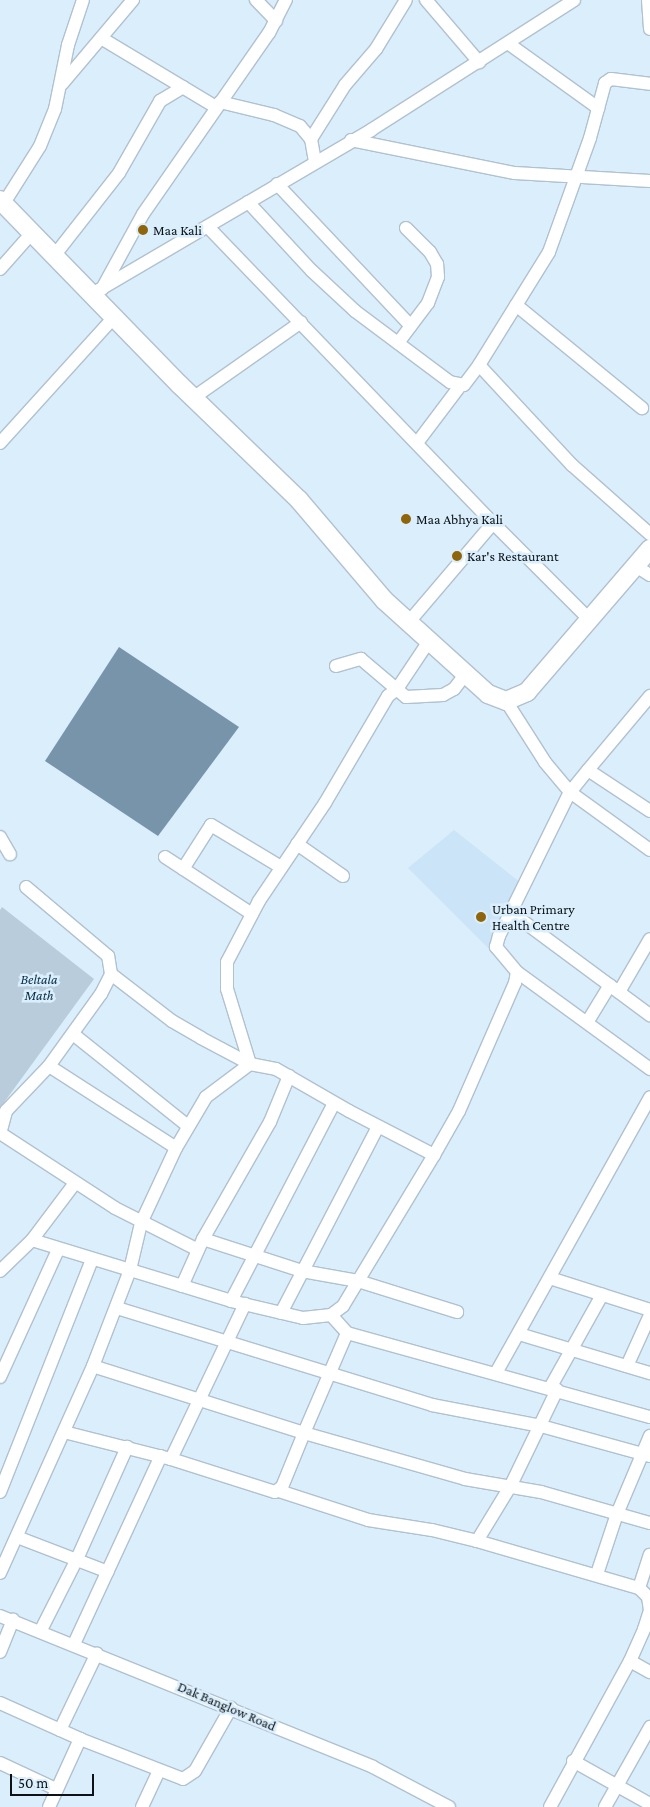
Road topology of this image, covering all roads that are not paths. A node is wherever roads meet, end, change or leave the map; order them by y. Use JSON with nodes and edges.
{"nodes":[{"id":1,"x":132,"y":0,"type":"edge"},
{"id":2,"x":256,"y":0,"type":"edge"},
{"id":3,"x":286,"y":0,"type":"edge"},
{"id":4,"x":406,"y":0,"type":"edge"},
{"id":5,"x":426,"y":0,"type":"edge"},
{"id":6,"x":574,"y":0,"type":"edge"},
{"id":7,"x":648,"y":0,"type":"edge"},
{"id":8,"x":78,"y":1,"type":"edge"},
{"id":9,"x":276,"y":21,"type":"junction"},
{"id":10,"x":650,"y":22,"type":"edge"},
{"id":11,"x":650,"y":29,"type":"edge"},
{"id":12,"x":101,"y":38,"type":"junction"},
{"id":13,"x":509,"y":44,"type":"junction"},
{"id":14,"x":479,"y":62,"type":"junction"},
{"id":15,"x":650,"y":84,"type":"edge"},
{"id":16,"x":61,"y":86,"type":"junction"},
{"id":17,"x":183,"y":87,"type":"junction"},
{"id":18,"x":218,"y":104,"type":"junction"},
{"id":19,"x":598,"y":108,"type":"junction"},
{"id":20,"x":311,"y":139,"type":"junction"},
{"id":21,"x":351,"y":140,"type":"junction"},
{"id":22,"x":315,"y":161,"type":"junction"},
{"id":23,"x":575,"y":178,"type":"junction"},
{"id":24,"x":650,"y":181,"type":"edge"},
{"id":25,"x":277,"y":184,"type":"junction"},
{"id":26,"x":2,"y":202,"type":"edge"},
{"id":27,"x":248,"y":202,"type":"junction"},
{"id":28,"x":208,"y":227,"type":"junction"},
{"id":29,"x":406,"y":228,"type":"dead end"},
{"id":30,"x":32,"y":233,"type":"junction"},
{"id":31,"x":54,"y":256,"type":"junction"},
{"id":32,"x":0,"y":270,"type":"edge"},
{"id":33,"x":97,"y":291,"type":"junction"},
{"id":34,"x":516,"y":305,"type":"junction"},
{"id":35,"x":115,"y":316,"type":"junction"},
{"id":36,"x":300,"y":322,"type":"junction"},
{"id":37,"x":411,"y":326,"type":"junction"},
{"id":38,"x":398,"y":343,"type":"junction"},
{"id":39,"x":479,"y":365,"type":"junction"},
{"id":40,"x":460,"y":386,"type":"junction"},
{"id":41,"x":192,"y":398,"type":"junction"},
{"id":42,"x":642,"y":408,"type":"dead end"},
{"id":43,"x":0,"y":443,"type":"edge"},
{"id":44,"x":417,"y":443,"type":"junction"},
{"id":45,"x":493,"y":523,"type":"junction"},
{"id":46,"x":650,"y":534,"type":"edge"},
{"id":47,"x":650,"y":549,"type":"edge"},
{"id":48,"x":634,"y":565,"type":"junction"},
{"id":49,"x":650,"y":575,"type":"edge"},
{"id":50,"x":589,"y":619,"type":"junction"},
{"id":51,"x":408,"y":623,"type":"junction"},
{"id":52,"x":429,"y":641,"type":"junction"},
{"id":53,"x":336,"y":666,"type":"dead end"},
{"id":54,"x":465,"y":675,"type":"junction"},
{"id":55,"x":397,"y":688,"type":"junction"},
{"id":56,"x":650,"y":696,"type":"edge"},
{"id":57,"x":506,"y":701,"type":"junction"},
{"id":58,"x":588,"y":770,"type":"junction"},
{"id":59,"x":570,"y":792,"type":"junction"},
{"id":60,"x":650,"y":811,"type":"edge"},
{"id":61,"x":0,"y":837,"type":"edge"},
{"id":62,"x":297,"y":844,"type":"junction"},
{"id":63,"x":648,"y":845,"type":"edge"},
{"id":64,"x":10,"y":854,"type":"dead end"},
{"id":65,"x":165,"y":857,"type":"dead end"},
{"id":66,"x":281,"y":868,"type":"junction"},
{"id":67,"x":183,"y":869,"type":"junction"},
{"id":68,"x":344,"y":876,"type":"dead end"},
{"id":69,"x":26,"y":888,"type":"dead end"},
{"id":70,"x":512,"y":913,"type":"junction"},
{"id":71,"x":252,"y":914,"type":"junction"},
{"id":72,"x":650,"y":939,"type":"edge"},
{"id":73,"x":517,"y":972,"type":"junction"},
{"id":74,"x":111,"y":974,"type":"junction"},
{"id":75,"x":615,"y":988,"type":"junction"},
{"id":76,"x":650,"y":1014,"type":"edge"},
{"id":77,"x":588,"y":1021,"type":"junction"},
{"id":78,"x":73,"y":1034,"type":"junction"},
{"id":79,"x":250,"y":1064,"type":"junction"},
{"id":80,"x":48,"y":1066,"type":"junction"},
{"id":81,"x":650,"y":1069,"type":"edge"},
{"id":82,"x":290,"y":1076,"type":"junction"},
{"id":83,"x":650,"y":1098,"type":"edge"},
{"id":84,"x":334,"y":1103,"type":"junction"},
{"id":85,"x":188,"y":1126,"type":"junction"},
{"id":86,"x":378,"y":1127,"type":"junction"},
{"id":87,"x":0,"y":1134,"type":"edge"},
{"id":88,"x":176,"y":1148,"type":"junction"},
{"id":89,"x":434,"y":1155,"type":"junction"},
{"id":90,"x":75,"y":1183,"type":"junction"},
{"id":91,"x":141,"y":1223,"type":"junction"},
{"id":92,"x":32,"y":1240,"type":"junction"},
{"id":93,"x":200,"y":1244,"type":"junction"},
{"id":94,"x":58,"y":1250,"type":"junction"},
{"id":95,"x":254,"y":1256,"type":"junction"},
{"id":96,"x":92,"y":1260,"type":"junction"},
{"id":97,"x":130,"y":1270,"type":"junction"},
{"id":98,"x":0,"y":1271,"type":"edge"},
{"id":99,"x":302,"y":1271,"type":"junction"},
{"id":100,"x":550,"y":1278,"type":"junction"},
{"id":101,"x":358,"y":1281,"type":"junction"},
{"id":102,"x":182,"y":1286,"type":"junction"},
{"id":103,"x":602,"y":1295,"type":"junction"},
{"id":104,"x":231,"y":1301,"type":"junction"},
{"id":105,"x":245,"y":1304,"type":"junction"},
{"id":106,"x":117,"y":1308,"type":"junction"},
{"id":107,"x":650,"y":1310,"type":"edge"},
{"id":108,"x":457,"y":1312,"type":"dead end"},
{"id":109,"x":281,"y":1313,"type":"junction"},
{"id":110,"x":332,"y":1315,"type":"junction"},
{"id":111,"x":650,"y":1315,"type":"edge"},
{"id":112,"x":347,"y":1333,"type":"junction"},
{"id":113,"x":519,"y":1334,"type":"junction"},
{"id":114,"x":226,"y":1341,"type":"junction"},
{"id":115,"x":571,"y":1348,"type":"junction"},
{"id":116,"x":93,"y":1366,"type":"junction"},
{"id":117,"x":627,"y":1366,"type":"junction"},
{"id":118,"x":496,"y":1372,"type":"junction"},
{"id":119,"x":650,"y":1373,"type":"edge"},
{"id":120,"x":330,"y":1375,"type":"junction"},
{"id":121,"x":0,"y":1377,"type":"edge"},
{"id":122,"x":554,"y":1389,"type":"junction"},
{"id":123,"x":198,"y":1399,"type":"junction"},
{"id":124,"x":650,"y":1416,"type":"edge"},
{"id":125,"x":541,"y":1426,"type":"junction"},
{"id":126,"x":64,"y":1432,"type":"junction"},
{"id":127,"x":304,"y":1433,"type":"junction"},
{"id":128,"x":650,"y":1436,"type":"edge"},
{"id":129,"x":128,"y":1447,"type":"junction"},
{"id":130,"x":646,"y":1456,"type":"edge"},
{"id":131,"x":166,"y":1457,"type":"junction"},
{"id":132,"x":511,"y":1485,"type":"junction"},
{"id":133,"x":279,"y":1491,"type":"junction"},
{"id":134,"x":0,"y":1492,"type":"edge"},
{"id":135,"x":617,"y":1514,"type":"junction"},
{"id":136,"x":650,"y":1523,"type":"edge"},
{"id":137,"x":17,"y":1537,"type":"junction"},
{"id":138,"x":477,"y":1541,"type":"junction"},
{"id":139,"x":650,"y":1555,"type":"edge"},
{"id":140,"x":77,"y":1559,"type":"junction"},
{"id":141,"x":108,"y":1572,"type":"junction"},
{"id":142,"x":0,"y":1574,"type":"edge"},
{"id":143,"x":597,"y":1574,"type":"junction"},
{"id":144,"x":646,"y":1594,"type":"edge"},
{"id":145,"x":0,"y":1616,"type":"edge"},
{"id":146,"x":13,"y":1620,"type":"junction"},
{"id":147,"x":41,"y":1630,"type":"junction"},
{"id":148,"x":74,"y":1644,"type":"junction"},
{"id":149,"x":0,"y":1652,"type":"edge"},
{"id":150,"x":97,"y":1653,"type":"junction"},
{"id":151,"x":630,"y":1661,"type":"junction"},
{"id":152,"x":650,"y":1672,"type":"edge"},
{"id":153,"x":0,"y":1704,"type":"edge"},
{"id":154,"x":231,"y":1708,"type":"junction"},
{"id":155,"x":650,"y":1727,"type":"edge"},
{"id":156,"x":60,"y":1730,"type":"junction"},
{"id":157,"x":80,"y":1739,"type":"junction"},
{"id":158,"x":573,"y":1761,"type":"junction"},
{"id":159,"x":0,"y":1763,"type":"edge"},
{"id":160,"x":159,"y":1771,"type":"junction"},
{"id":161,"x":616,"y":1785,"type":"junction"},
{"id":162,"x":56,"y":1789,"type":"junction"},
{"id":163,"x":648,"y":1802,"type":"edge"},
{"id":164,"x":48,"y":1807,"type":"edge"},
{"id":165,"x":142,"y":1807,"type":"edge"},
{"id":166,"x":449,"y":1807,"type":"edge"},
{"id":167,"x":550,"y":1807,"type":"edge"},
{"id":168,"x":605,"y":1807,"type":"edge"}],
"edges":[{"from":1,"to":12,"type":"street"},
{"from":2,"to":9,"type":"street"},
{"from":3,"to":9,"type":"street"},
{"from":4,"to":20,"type":"street"},
{"from":5,"to":14,"type":"street"},
{"from":6,"to":13,"type":"street"},
{"from":7,"to":10,"type":"street"},
{"from":8,"to":16,"type":"street"},
{"from":9,"to":18,"type":"street"},
{"from":10,"to":11,"type":"street"},
{"from":12,"to":16,"type":"street"},
{"from":12,"to":17,"type":"street"},
{"from":13,"to":14,"type":"street"},
{"from":13,"to":19,"type":"street"},
{"from":14,"to":21,"type":"street"},
{"from":15,"to":19,"type":"street"},
{"from":16,"to":26,"type":"street"},
{"from":17,"to":18,"type":"street"},
{"from":17,"to":31,"type":"street"},
{"from":18,"to":20,"type":"street"},
{"from":18,"to":33,"type":"street"},
{"from":19,"to":23,"type":"street"},
{"from":20,"to":22,"type":"street"},
{"from":21,"to":22,"type":"street"},
{"from":21,"to":23,"type":"street"},
{"from":22,"to":25,"type":"street"},
{"from":23,"to":24,"type":"street"},
{"from":23,"to":34,"type":"street"},
{"from":25,"to":27,"type":"street"},
{"from":25,"to":37,"type":"street"},
{"from":26,"to":30,"type":"main road"},
{"from":27,"to":28,"type":"street"},
{"from":27,"to":38,"type":"street"},
{"from":28,"to":33,"type":"street"},
{"from":28,"to":36,"type":"street"},
{"from":29,"to":37,"type":"street"},
{"from":30,"to":31,"type":"main road"},
{"from":30,"to":32,"type":"street"},
{"from":31,"to":33,"type":"main road"},
{"from":33,"to":35,"type":"main road"},
{"from":34,"to":39,"type":"street"},
{"from":34,"to":42,"type":"street"},
{"from":35,"to":41,"type":"main road"},
{"from":35,"to":43,"type":"street"},
{"from":36,"to":41,"type":"street"},
{"from":36,"to":44,"type":"street"},
{"from":37,"to":38,"type":"street"},
{"from":38,"to":40,"type":"street"},
{"from":39,"to":40,"type":"street"},
{"from":39,"to":46,"type":"street"},
{"from":40,"to":44,"type":"street"},
{"from":41,"to":51,"type":"main road"},
{"from":44,"to":45,"type":"street"},
{"from":45,"to":50,"type":"street"},
{"from":45,"to":51,"type":"street"},
{"from":47,"to":48,"type":"main road"},
{"from":48,"to":49,"type":"street"},
{"from":48,"to":50,"type":"main road"},
{"from":50,"to":57,"type":"main road"},
{"from":51,"to":52,"type":"main road"},
{"from":52,"to":54,"type":"main road"},
{"from":52,"to":55,"type":"street"},
{"from":53,"to":55,"type":"street"},
{"from":54,"to":55,"type":"street"},
{"from":54,"to":57,"type":"main road"},
{"from":55,"to":62,"type":"street"},
{"from":56,"to":58,"type":"street"},
{"from":57,"to":59,"type":"street"},
{"from":58,"to":59,"type":"street"},
{"from":58,"to":60,"type":"street"},
{"from":59,"to":63,"type":"street"},
{"from":59,"to":70,"type":"street"},
{"from":61,"to":64,"type":"street"},
{"from":62,"to":66,"type":"street"},
{"from":62,"to":68,"type":"street"},
{"from":65,"to":67,"type":"street"},
{"from":66,"to":67,"type":"street"},
{"from":66,"to":71,"type":"street"},
{"from":67,"to":71,"type":"street"},
{"from":69,"to":74,"type":"street"},
{"from":70,"to":73,"type":"street"},
{"from":70,"to":75,"type":"street"},
{"from":71,"to":79,"type":"street"},
{"from":72,"to":75,"type":"street"},
{"from":73,"to":77,"type":"street"},
{"from":73,"to":89,"type":"street"},
{"from":74,"to":78,"type":"street"},
{"from":74,"to":79,"type":"street"},
{"from":75,"to":76,"type":"street"},
{"from":75,"to":77,"type":"street"},
{"from":77,"to":81,"type":"street"},
{"from":78,"to":80,"type":"street"},
{"from":78,"to":85,"type":"street"},
{"from":79,"to":82,"type":"street"},
{"from":79,"to":85,"type":"street"},
{"from":80,"to":87,"type":"street"},
{"from":80,"to":88,"type":"street"},
{"from":82,"to":84,"type":"street"},
{"from":82,"to":93,"type":"street"},
{"from":83,"to":100,"type":"street"},
{"from":84,"to":86,"type":"street"},
{"from":84,"to":95,"type":"street"},
{"from":85,"to":88,"type":"street"},
{"from":86,"to":89,"type":"street"},
{"from":86,"to":99,"type":"street"},
{"from":87,"to":90,"type":"street"},
{"from":88,"to":91,"type":"street"},
{"from":89,"to":101,"type":"street"},
{"from":90,"to":91,"type":"street"},
{"from":90,"to":92,"type":"street"},
{"from":91,"to":93,"type":"street"},
{"from":91,"to":97,"type":"street"},
{"from":92,"to":94,"type":"street"},
{"from":92,"to":98,"type":"street"},
{"from":93,"to":95,"type":"street"},
{"from":93,"to":102,"type":"street"},
{"from":94,"to":96,"type":"street"},
{"from":94,"to":121,"type":"street"},
{"from":95,"to":99,"type":"street"},
{"from":95,"to":104,"type":"street"},
{"from":96,"to":97,"type":"street"},
{"from":96,"to":134,"type":"street"},
{"from":97,"to":102,"type":"street"},
{"from":97,"to":106,"type":"street"},
{"from":99,"to":101,"type":"street"},
{"from":99,"to":109,"type":"street"},
{"from":100,"to":103,"type":"street"},
{"from":100,"to":113,"type":"street"},
{"from":101,"to":108,"type":"street"},
{"from":101,"to":110,"type":"street"},
{"from":102,"to":104,"type":"street"},
{"from":103,"to":107,"type":"street"},
{"from":103,"to":115,"type":"street"},
{"from":104,"to":105,"type":"street"},
{"from":105,"to":109,"type":"street"},
{"from":105,"to":114,"type":"street"},
{"from":106,"to":114,"type":"street"},
{"from":106,"to":116,"type":"street"},
{"from":109,"to":110,"type":"street"},
{"from":110,"to":112,"type":"street"},
{"from":111,"to":117,"type":"street"},
{"from":112,"to":118,"type":"street"},
{"from":112,"to":120,"type":"street"},
{"from":113,"to":115,"type":"street"},
{"from":113,"to":118,"type":"street"},
{"from":114,"to":120,"type":"street"},
{"from":114,"to":123,"type":"street"},
{"from":115,"to":117,"type":"street"},
{"from":115,"to":122,"type":"street"},
{"from":116,"to":123,"type":"street"},
{"from":116,"to":126,"type":"street"},
{"from":117,"to":119,"type":"street"},
{"from":118,"to":122,"type":"street"},
{"from":120,"to":125,"type":"street"},
{"from":120,"to":127,"type":"street"},
{"from":122,"to":124,"type":"street"},
{"from":122,"to":125,"type":"street"},
{"from":123,"to":127,"type":"street"},
{"from":123,"to":131,"type":"street"},
{"from":125,"to":130,"type":"street"},
{"from":125,"to":132,"type":"street"},
{"from":126,"to":129,"type":"street"},
{"from":126,"to":137,"type":"street"},
{"from":127,"to":132,"type":"street"},
{"from":127,"to":133,"type":"street"},
{"from":128,"to":130,"type":"street"},
{"from":129,"to":131,"type":"street"},
{"from":129,"to":140,"type":"street"},
{"from":130,"to":135,"type":"street"},
{"from":131,"to":133,"type":"street"},
{"from":131,"to":141,"type":"street"},
{"from":132,"to":135,"type":"street"},
{"from":132,"to":138,"type":"street"},
{"from":133,"to":138,"type":"street"},
{"from":135,"to":136,"type":"street"},
{"from":135,"to":143,"type":"street"},
{"from":137,"to":140,"type":"street"},
{"from":137,"to":142,"type":"street"},
{"from":138,"to":143,"type":"street"},
{"from":139,"to":144,"type":"street"},
{"from":140,"to":141,"type":"street"},
{"from":140,"to":147,"type":"street"},
{"from":141,"to":148,"type":"street"},
{"from":143,"to":144,"type":"street"},
{"from":144,"to":151,"type":"street"},
{"from":145,"to":146,"type":"street","name":"Dak Banglow Road"},
{"from":146,"to":147,"type":"street","name":"Dak Banglow Road"},
{"from":146,"to":149,"type":"street"},
{"from":147,"to":148,"type":"street","name":"Dak Banglow Road"},
{"from":148,"to":150,"type":"street","name":"Dak Banglow Road"},
{"from":150,"to":154,"type":"street","name":"Dak Banglow Road"},
{"from":150,"to":156,"type":"street"},
{"from":151,"to":152,"type":"street"},
{"from":151,"to":158,"type":"street"},
{"from":153,"to":156,"type":"street"},
{"from":154,"to":160,"type":"street"},
{"from":154,"to":166,"type":"street","name":"Dak Banglow Road"},
{"from":155,"to":161,"type":"street"},
{"from":156,"to":157,"type":"street"},
{"from":157,"to":160,"type":"street"},
{"from":157,"to":162,"type":"street"},
{"from":158,"to":161,"type":"street"},
{"from":158,"to":167,"type":"street"},
{"from":159,"to":162,"type":"street"},
{"from":160,"to":165,"type":"street"},
{"from":161,"to":163,"type":"street"},
{"from":161,"to":168,"type":"street"},
{"from":162,"to":164,"type":"street"}]}
